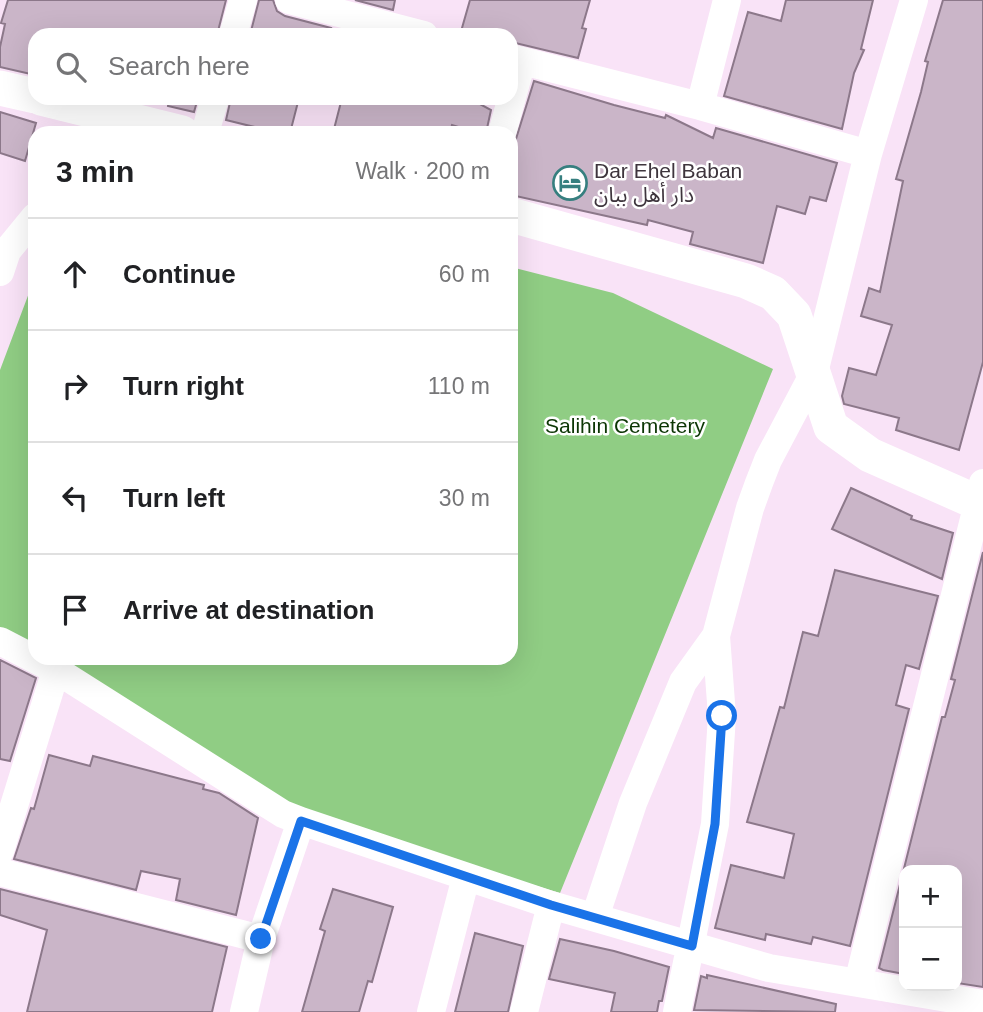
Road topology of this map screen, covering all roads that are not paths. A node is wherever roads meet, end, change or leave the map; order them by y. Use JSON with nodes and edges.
{"nodes":[{"id":1,"x":243,"y":0,"type":"edge"},
{"id":2,"x":289,"y":0,"type":"edge"},
{"id":3,"x":727,"y":0,"type":"edge"},
{"id":4,"x":914,"y":0,"type":"edge"},
{"id":5,"x":235,"y":28,"type":"edge"},
{"id":6,"x":397,"y":28,"type":"edge"},
{"id":7,"x":518,"y":59,"type":"edge"},
{"id":8,"x":0,"y":88,"type":"edge"},
{"id":9,"x":28,"y":94,"type":"edge"},
{"id":10,"x":68,"y":105,"type":"edge"},
{"id":11,"x":213,"y":105,"type":"edge"},
{"id":12,"x":508,"y":105,"type":"edge"},
{"id":13,"x":700,"y":106,"type":"junction"},
{"id":14,"x":149,"y":126,"type":"edge"},
{"id":15,"x":207,"y":126,"type":"edge"},
{"id":16,"x":503,"y":126,"type":"edge"},
{"id":17,"x":868,"y":154,"type":"junction"},
{"id":18,"x":518,"y":217,"type":"edge"},
{"id":19,"x":28,"y":226,"type":"edge"},
{"id":20,"x":0,"y":272,"type":"edge"},
{"id":21,"x":814,"y":373,"type":"junction"},
{"id":22,"x":981,"y":497,"type":"edge"},
{"id":23,"x":716,"y":636,"type":"junction"},
{"id":24,"x":0,"y":641,"type":"edge"},
{"id":25,"x":28,"y":655,"type":"edge"},
{"id":26,"x":47,"y":665,"type":"edge"},
{"id":27,"x":57,"y":670,"type":"junction"},
{"id":28,"x":301,"y":821,"type":"junction"},
{"id":29,"x":0,"y":851,"type":"edge"},
{"id":30,"x":0,"y":872,"type":"edge"},
{"id":31,"x":466,"y":877,"type":"junction"},
{"id":32,"x":551,"y":905,"type":"junction"},
{"id":33,"x":595,"y":917,"type":"junction"},
{"id":34,"x":261,"y":939,"type":"junction"},
{"id":35,"x":692,"y":946,"type":"junction"},
{"id":36,"x":858,"y":983,"type":"junction"},
{"id":37,"x":983,"y":1004,"type":"edge"},
{"id":38,"x":244,"y":1012,"type":"edge"},
{"id":39,"x":431,"y":1012,"type":"edge"},
{"id":40,"x":524,"y":1012,"type":"edge"},
{"id":41,"x":677,"y":1012,"type":"edge"}],
"edges":[{"from":1,"to":5,"type":"street"},
{"from":2,"to":6,"type":"street"},
{"from":3,"to":13,"type":"street"},
{"from":4,"to":17,"type":"street"},
{"from":7,"to":13,"type":"street"},
{"from":8,"to":9,"type":"street"},
{"from":10,"to":14,"type":"street"},
{"from":11,"to":15,"type":"street"},
{"from":12,"to":16,"type":"street"},
{"from":13,"to":17,"type":"street"},
{"from":17,"to":21,"type":"street"},
{"from":18,"to":21,"type":"street"},
{"from":19,"to":20,"type":"street"},
{"from":21,"to":22,"type":"street"},
{"from":21,"to":23,"type":"street"},
{"from":22,"to":36,"type":"street"},
{"from":23,"to":33,"type":"street"},
{"from":23,"to":35,"type":"street"},
{"from":24,"to":25,"type":"street"},
{"from":26,"to":27,"type":"street"},
{"from":27,"to":28,"type":"street"},
{"from":27,"to":29,"type":"street"},
{"from":28,"to":31,"type":"street"},
{"from":28,"to":34,"type":"street"},
{"from":30,"to":34,"type":"street"},
{"from":31,"to":32,"type":"street"},
{"from":31,"to":39,"type":"street"},
{"from":32,"to":33,"type":"street"},
{"from":32,"to":40,"type":"street"},
{"from":33,"to":35,"type":"street"},
{"from":34,"to":38,"type":"street"},
{"from":35,"to":36,"type":"street"},
{"from":35,"to":41,"type":"street"},
{"from":36,"to":37,"type":"street"}]}
